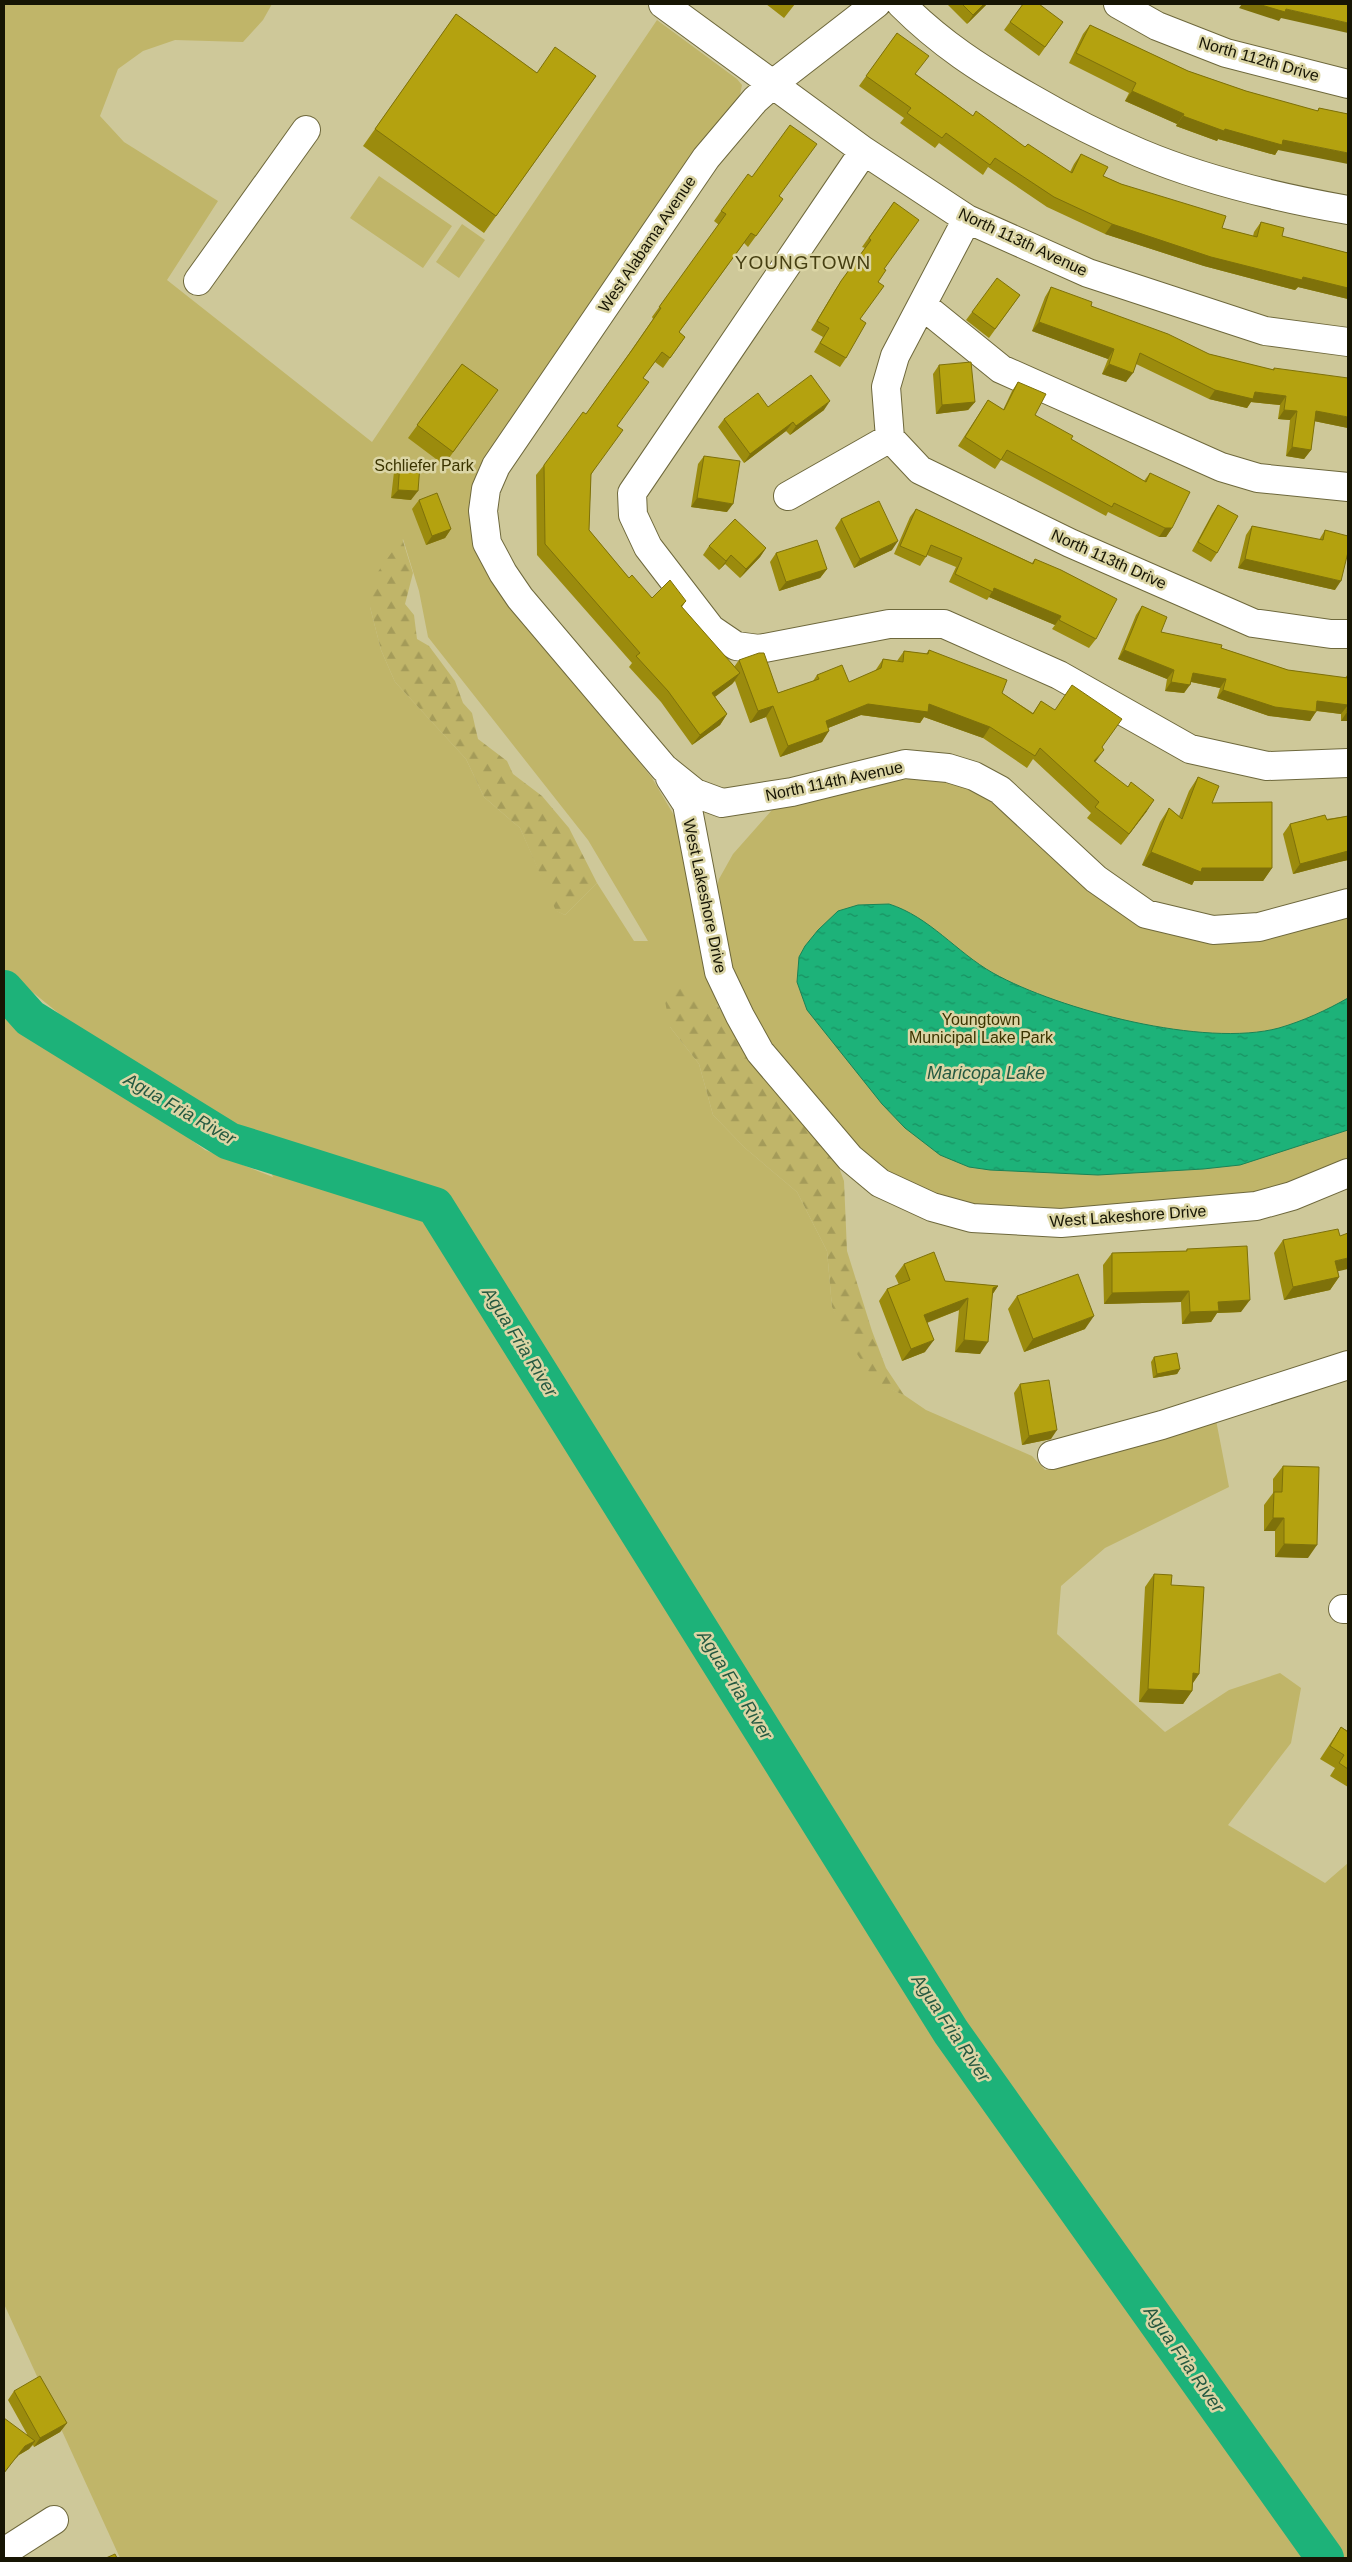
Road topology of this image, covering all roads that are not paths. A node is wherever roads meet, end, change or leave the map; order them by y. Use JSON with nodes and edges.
{"nodes":[{"id":1,"x":663,"y":4,"type":"edge"},
{"id":2,"x":876,"y":4,"type":"edge"},
{"id":3,"x":901,"y":4,"type":"edge"},
{"id":4,"x":1118,"y":4,"type":"edge"},
{"id":5,"x":774,"y":83,"type":"junction"},
{"id":6,"x":1348,"y":84,"type":"edge"},
{"id":7,"x":306,"y":130,"type":"dead end"},
{"id":8,"x":864,"y":151,"type":"junction"},
{"id":9,"x":1348,"y":210,"type":"edge"},
{"id":10,"x":967,"y":218,"type":"junction"},
{"id":11,"x":198,"y":281,"type":"dead end"},
{"id":12,"x":922,"y":305,"type":"junction"},
{"id":13,"x":1348,"y":342,"type":"edge"},
{"id":14,"x":890,"y":438,"type":"junction"},
{"id":15,"x":1348,"y":487,"type":"edge"},
{"id":16,"x":788,"y":496,"type":"dead end"},
{"id":17,"x":485,"y":531,"type":"joint"},
{"id":18,"x":1348,"y":634,"type":"edge"},
{"id":19,"x":1348,"y":763,"type":"edge"},
{"id":20,"x":664,"y":768,"type":"junction"},
{"id":21,"x":1348,"y":904,"type":"edge"},
{"id":22,"x":1348,"y":1174,"type":"edge"},
{"id":23,"x":1348,"y":1365,"type":"edge"},
{"id":24,"x":1052,"y":1455,"type":"dead end"},
{"id":25,"x":54,"y":2520,"type":"dead end"},
{"id":26,"x":4,"y":2552,"type":"edge"}],
"edges":[{"from":1,"to":5,"type":"street","name":"North 113th Avenue"},
{"from":2,"to":5,"type":"street","name":"West Alabama Avenue"},
{"from":3,"to":9,"type":"street"},
{"from":4,"to":6,"type":"street","name":"North 112th Drive"},
{"from":5,"to":8,"type":"street","name":"North 113th Avenue"},
{"from":5,"to":17,"type":"street","name":"West Alabama Avenue"},
{"from":7,"to":11,"type":"street"},
{"from":8,"to":10,"type":"street","name":"North 113th Avenue"},
{"from":8,"to":19,"type":"street"},
{"from":10,"to":12,"type":"street"},
{"from":10,"to":13,"type":"street","name":"North 113th Avenue"},
{"from":12,"to":14,"type":"street"},
{"from":12,"to":15,"type":"street"},
{"from":14,"to":16,"type":"street"},
{"from":14,"to":18,"type":"street","name":"North 113th Drive"},
{"from":17,"to":20,"type":"street","name":"North 114th Avenue"},
{"from":20,"to":21,"type":"street","name":"North 114th Avenue"},
{"from":20,"to":22,"type":"street","name":"West Lakeshore Drive"},
{"from":23,"to":24,"type":"street"},
{"from":25,"to":26,"type":"street"}]}
